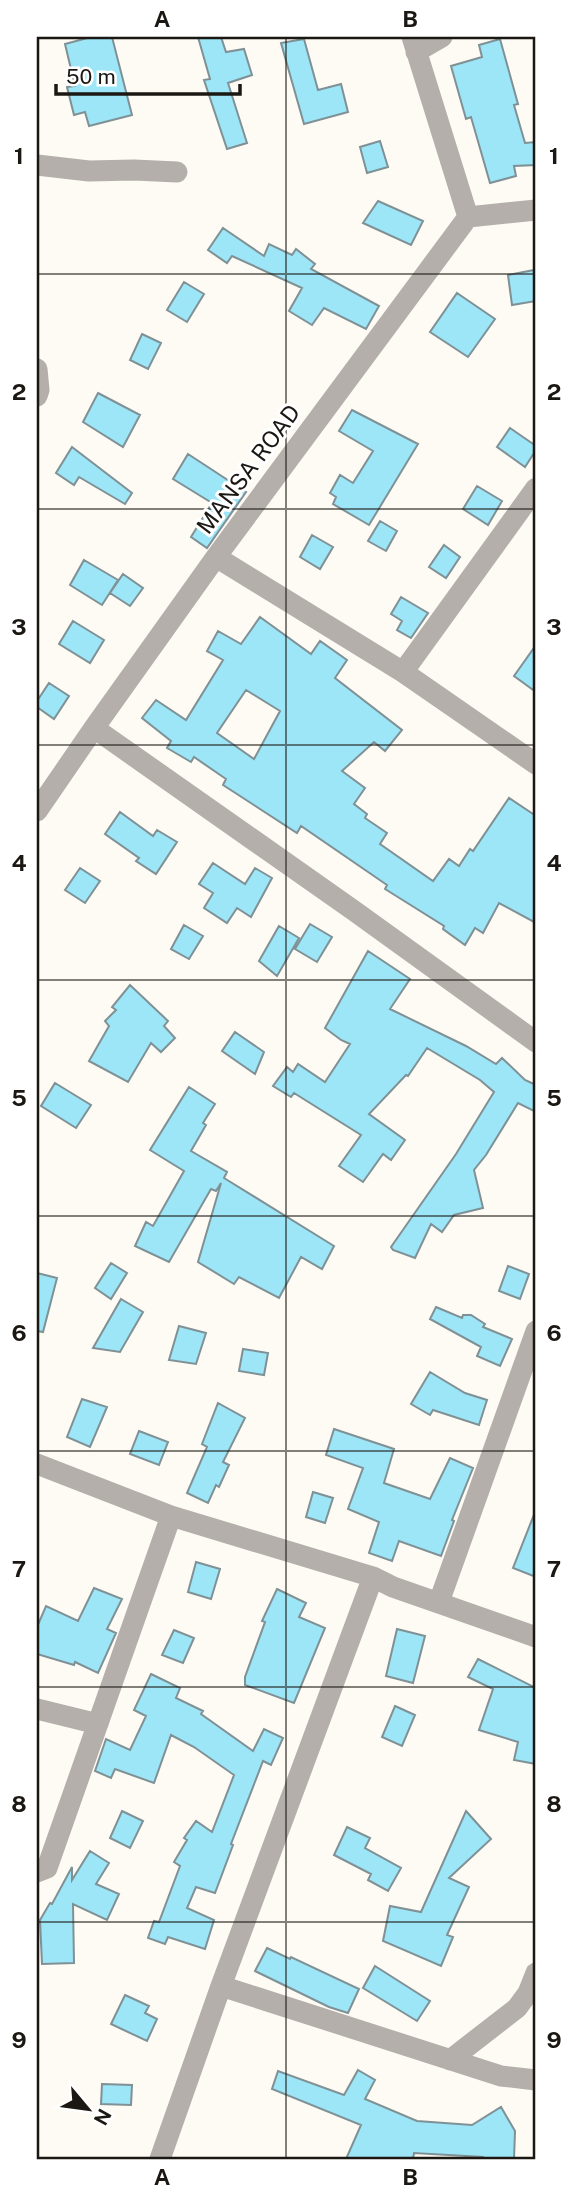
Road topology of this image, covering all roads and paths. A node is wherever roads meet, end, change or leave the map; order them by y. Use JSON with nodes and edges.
{"nodes":[{"id":1,"x":442,"y":37,"type":"edge"},
{"id":2,"x":414,"y":44,"type":"edge"},
{"id":3,"x":37,"y":165,"type":"edge"},
{"id":4,"x":177,"y":172,"type":"dead end"},
{"id":5,"x":536,"y":210,"type":"edge"},
{"id":6,"x":468,"y":217,"type":"junction"},
{"id":7,"x":37,"y":369,"type":"edge"},
{"id":8,"x":37,"y":396,"type":"edge"},
{"id":9,"x":536,"y":488,"type":"edge"},
{"id":10,"x":216,"y":557,"type":"junction"},
{"id":11,"x":403,"y":672,"type":"junction"},
{"id":12,"x":94,"y":727,"type":"junction"},
{"id":13,"x":536,"y":764,"type":"edge"},
{"id":14,"x":38,"y":807,"type":"edge"},
{"id":15,"x":536,"y":1042,"type":"edge"},
{"id":16,"x":536,"y":1331,"type":"edge"},
{"id":17,"x":37,"y":1464,"type":"edge"},
{"id":18,"x":171,"y":1517,"type":"junction"},
{"id":19,"x":373,"y":1577,"type":"junction"},
{"id":20,"x":439,"y":1602,"type":"junction"},
{"id":21,"x":536,"y":1637,"type":"edge"},
{"id":22,"x":37,"y":1709,"type":"edge"},
{"id":23,"x":98,"y":1724,"type":"junction"},
{"id":24,"x":37,"y":1872,"type":"edge"},
{"id":25,"x":536,"y":1973,"type":"edge"},
{"id":26,"x":221,"y":1986,"type":"junction"},
{"id":27,"x":450,"y":2060,"type":"junction"},
{"id":28,"x":536,"y":2080,"type":"edge"},
{"id":29,"x":160,"y":2159,"type":"edge"}],
"edges":[{"from":1,"to":2,"type":"street"},
{"from":2,"to":6,"type":"street"},
{"from":3,"to":4,"type":"street"},
{"from":5,"to":6,"type":"street"},
{"from":6,"to":10,"type":"street","name":"MANSA ROAD"},
{"from":7,"to":8,"type":"street"},
{"from":9,"to":11,"type":"street"},
{"from":10,"to":11,"type":"street"},
{"from":10,"to":12,"type":"street","name":"MANSA ROAD"},
{"from":11,"to":13,"type":"street"},
{"from":12,"to":14,"type":"street","name":"MANSA ROAD"},
{"from":12,"to":15,"type":"street"},
{"from":16,"to":20,"type":"street"},
{"from":17,"to":18,"type":"street"},
{"from":18,"to":19,"type":"street"},
{"from":18,"to":23,"type":"street"},
{"from":19,"to":20,"type":"street"},
{"from":19,"to":26,"type":"street"},
{"from":20,"to":21,"type":"street"},
{"from":22,"to":23,"type":"street"},
{"from":23,"to":24,"type":"street"},
{"from":25,"to":27,"type":"street"},
{"from":26,"to":27,"type":"street"},
{"from":26,"to":29,"type":"street"},
{"from":27,"to":28,"type":"street"}]}
